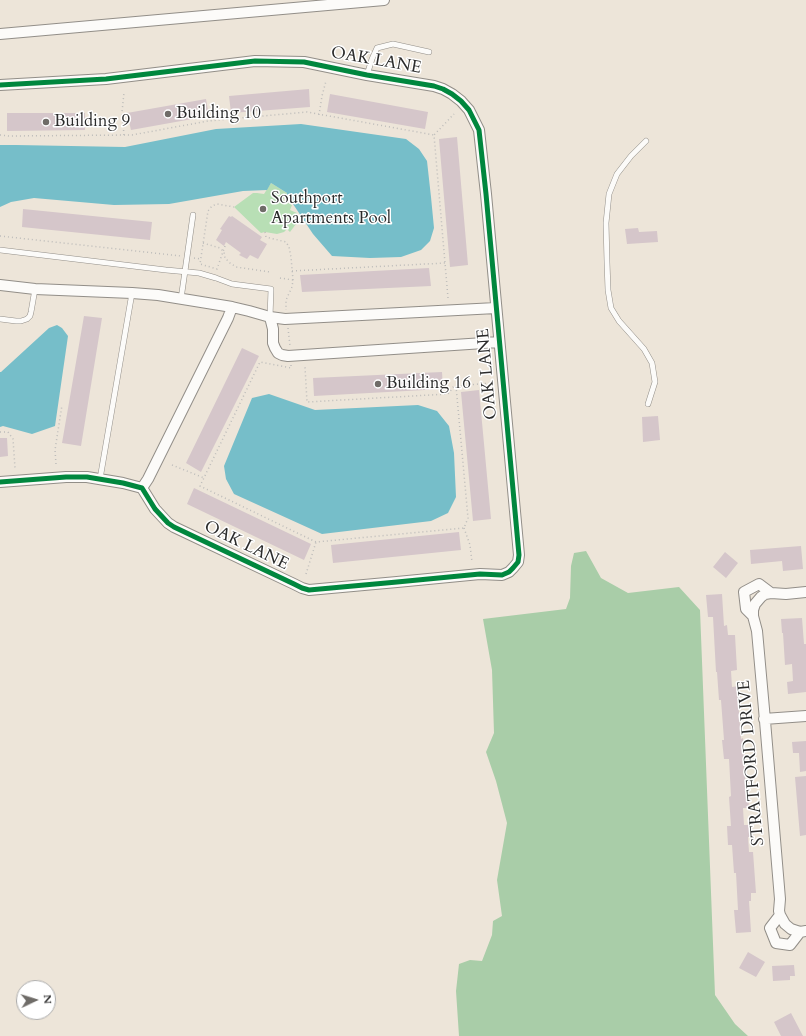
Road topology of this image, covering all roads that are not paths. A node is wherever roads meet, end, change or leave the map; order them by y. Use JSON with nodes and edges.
{"nodes":[{"id":1,"x":384,"y":0,"type":"edge"},
{"id":2,"x":0,"y":34,"type":"edge"},
{"id":3,"x":429,"y":52,"type":"dead end"},
{"id":4,"x":367,"y":75,"type":"junction"},
{"id":5,"x":0,"y":85,"type":"edge"},
{"id":6,"x":646,"y":141,"type":"dead end"},
{"id":7,"x":193,"y":215,"type":"dead end"},
{"id":8,"x":0,"y":250,"type":"edge"},
{"id":9,"x":185,"y":272,"type":"junction"},
{"id":10,"x":0,"y":285,"type":"edge"},
{"id":11,"x":35,"y":289,"type":"junction"},
{"id":12,"x":132,"y":293,"type":"junction"},
{"id":13,"x":181,"y":299,"type":"junction"},
{"id":14,"x":232,"y":307,"type":"junction"},
{"id":15,"x":496,"y":308,"type":"junction"},
{"id":16,"x":270,"y":317,"type":"junction"},
{"id":17,"x":0,"y":319,"type":"edge"},
{"id":18,"x":499,"y":342,"type":"junction"},
{"id":19,"x":648,"y":404,"type":"dead end"},
{"id":20,"x":100,"y":479,"type":"junction"},
{"id":21,"x":0,"y":482,"type":"edge"},
{"id":22,"x":142,"y":488,"type":"junction"},
{"id":23,"x":806,"y":592,"type":"edge"},
{"id":24,"x":771,"y":593,"type":"junction"},
{"id":25,"x":753,"y":616,"type":"junction"},
{"id":26,"x":806,"y":716,"type":"edge"},
{"id":27,"x":764,"y":719,"type":"junction"},
{"id":28,"x":782,"y":920,"type":"junction"},
{"id":29,"x":803,"y":931,"type":"edge"}],
"edges":[{"from":1,"to":2,"type":"street"},
{"from":3,"to":4,"type":"lane"},
{"from":4,"to":5,"type":"street","name":"OAK LANE"},
{"from":4,"to":15,"type":"street","name":"OAK LANE"},
{"from":6,"to":19,"type":"lane"},
{"from":7,"to":9,"type":"lane"},
{"from":8,"to":9,"type":"lane"},
{"from":9,"to":13,"type":"lane"},
{"from":9,"to":16,"type":"lane"},
{"from":10,"to":11,"type":"street","name":"OAK LANE"},
{"from":11,"to":12,"type":"street","name":"OAK LANE"},
{"from":11,"to":17,"type":"lane"},
{"from":12,"to":13,"type":"street","name":"OAK LANE"},
{"from":12,"to":20,"type":"lane"},
{"from":13,"to":14,"type":"street","name":"OAK LANE"},
{"from":14,"to":16,"type":"street","name":"OAK LANE"},
{"from":14,"to":22,"type":"street"},
{"from":15,"to":16,"type":"street","name":"OAK LANE"},
{"from":15,"to":18,"type":"street","name":"OAK LANE"},
{"from":16,"to":18,"type":"street","name":"OAK LANE"},
{"from":18,"to":22,"type":"street","name":"OAK LANE"},
{"from":20,"to":21,"type":"street"},
{"from":20,"to":22,"type":"street"},
{"from":23,"to":24,"type":"street"},
{"from":24,"to":25,"type":"street"},
{"from":24,"to":25,"type":"street","name":"STRATFORD DRIVE"},
{"from":25,"to":27,"type":"street","name":"STRATFORD DRIVE"},
{"from":26,"to":27,"type":"street"},
{"from":27,"to":28,"type":"street","name":"STRATFORD DRIVE"},
{"from":28,"to":29,"type":"street"},
{"from":28,"to":29,"type":"street"}]}
